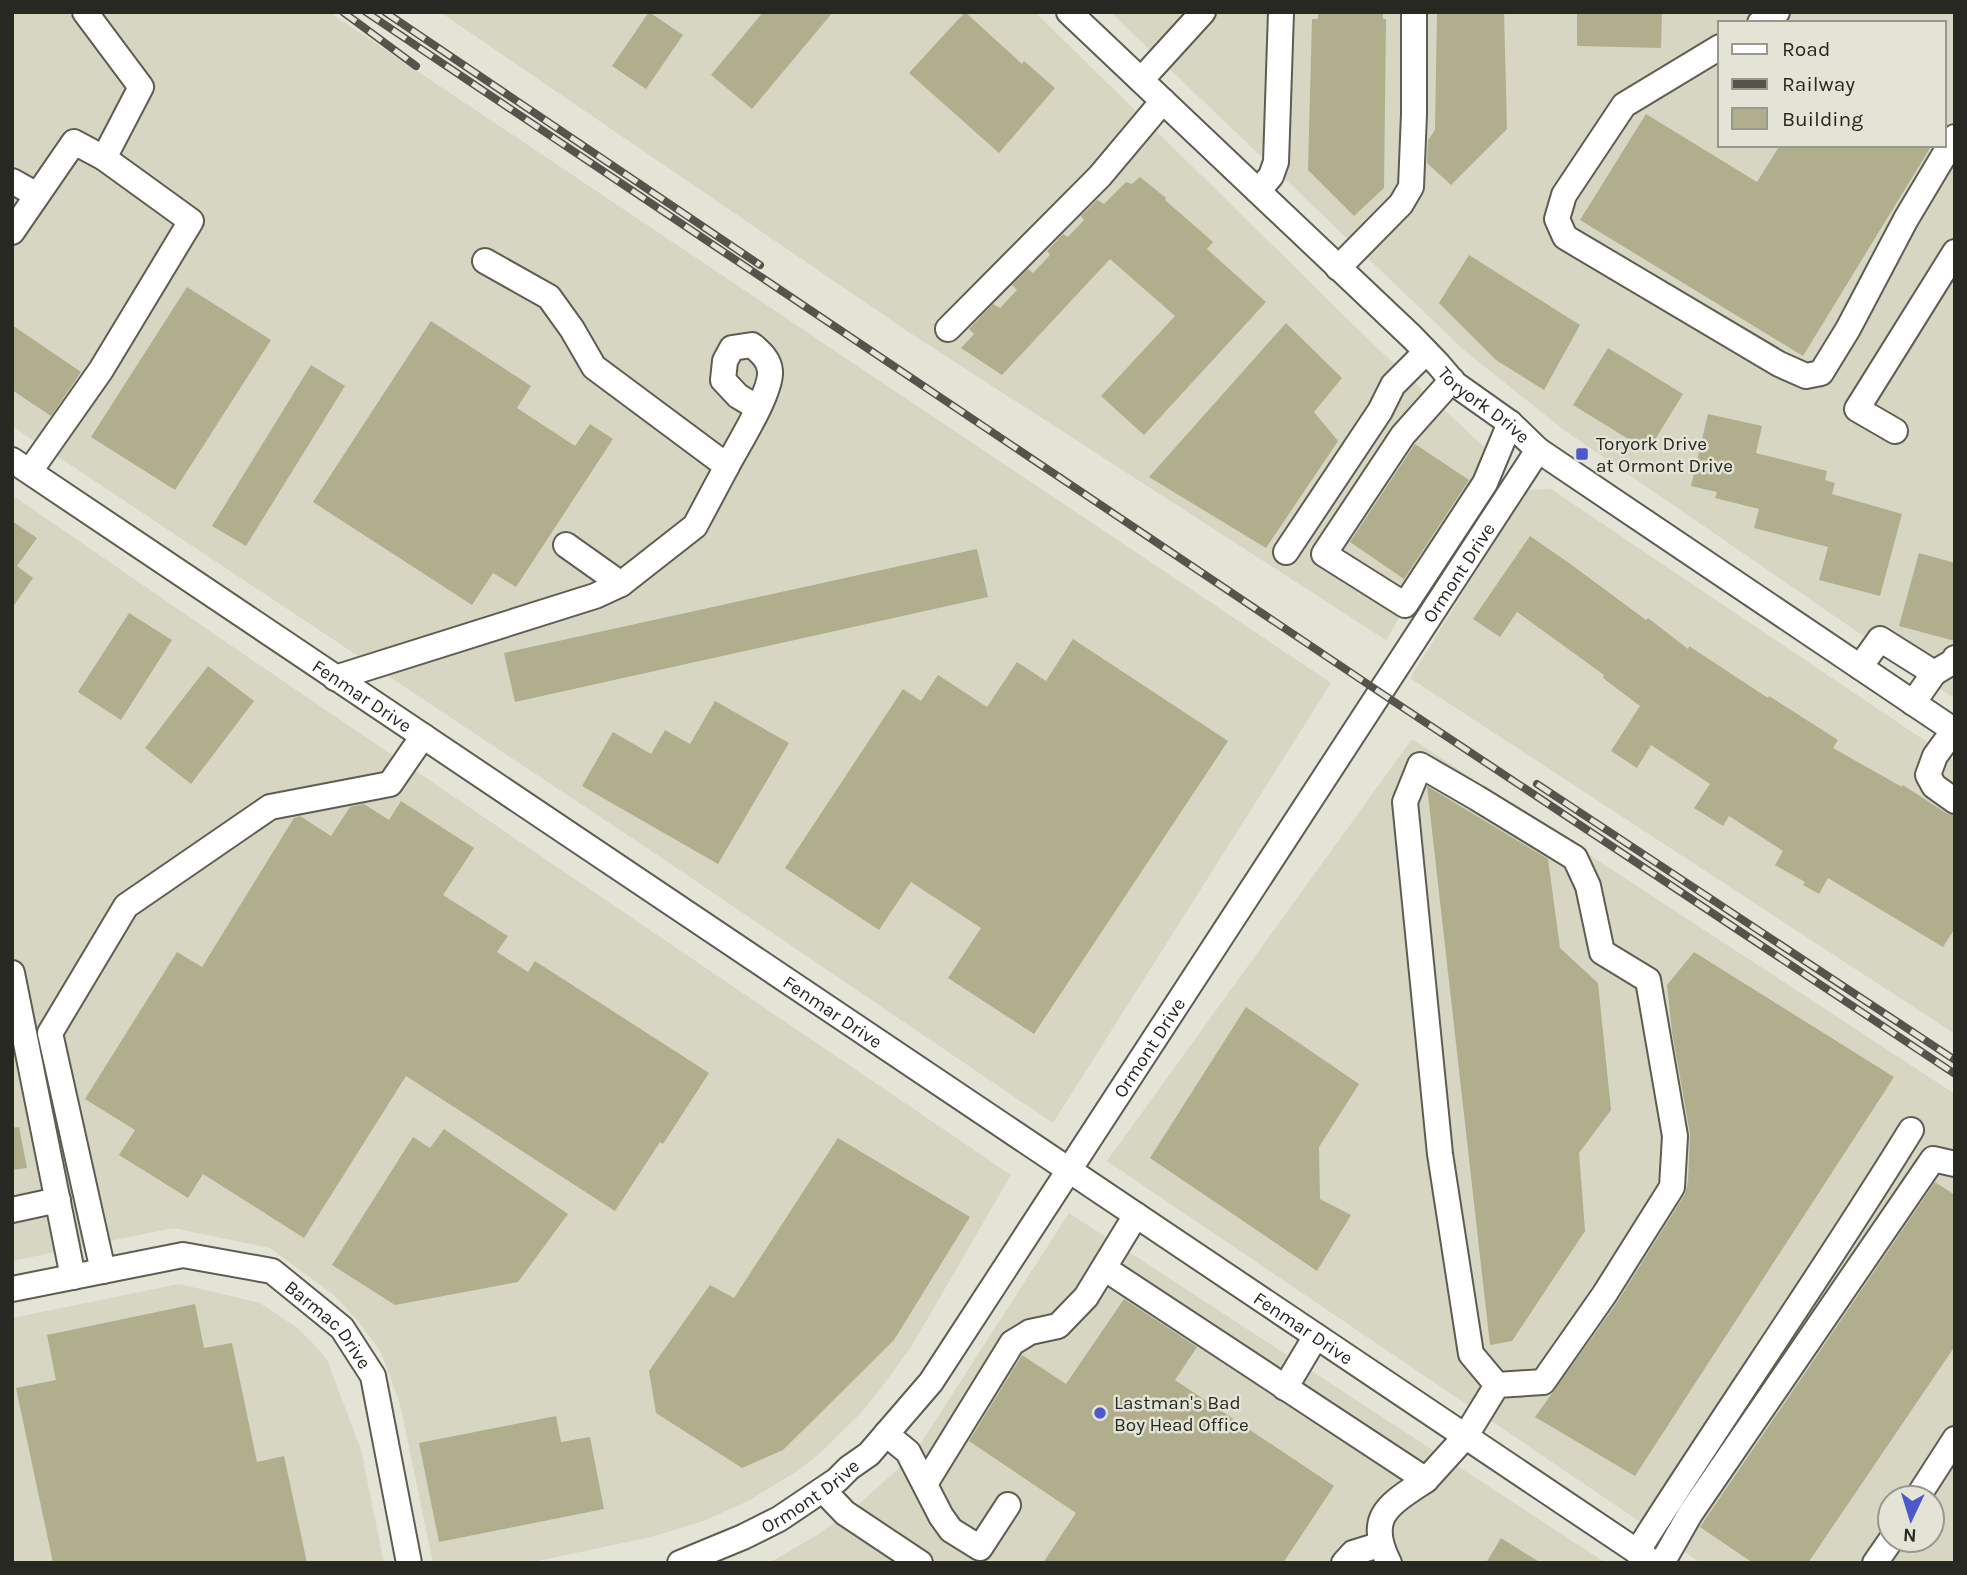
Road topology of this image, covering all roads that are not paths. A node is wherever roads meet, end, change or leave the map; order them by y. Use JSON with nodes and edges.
{"nodes":[{"id":1,"x":85,"y":12,"type":"edge"},
{"id":2,"x":1069,"y":12,"type":"edge"},
{"id":3,"x":1203,"y":12,"type":"edge"},
{"id":4,"x":1281,"y":12,"type":"edge"},
{"id":5,"x":1414,"y":12,"type":"edge"},
{"id":6,"x":1718,"y":48,"type":"edge"},
{"id":7,"x":1141,"y":80,"type":"junction"},
{"id":8,"x":1163,"y":102,"type":"junction"},
{"id":9,"x":1955,"y":137,"type":"edge"},
{"id":10,"x":104,"y":158,"type":"junction"},
{"id":11,"x":12,"y":181,"type":"edge"},
{"id":12,"x":1258,"y":191,"type":"junction"},
{"id":13,"x":37,"y":195,"type":"junction"},
{"id":14,"x":12,"y":232,"type":"edge"},
{"id":15,"x":1954,"y":257,"type":"edge"},
{"id":16,"x":485,"y":261,"type":"dead end"},
{"id":17,"x":1338,"y":268,"type":"junction"},
{"id":18,"x":948,"y":329,"type":"dead end"},
{"id":19,"x":1426,"y":352,"type":"junction"},
{"id":20,"x":1452,"y":380,"type":"junction"},
{"id":21,"x":758,"y":408,"type":"dead end"},
{"id":22,"x":1510,"y":423,"type":"junction"},
{"id":23,"x":1895,"y":431,"type":"dead end"},
{"id":24,"x":1538,"y":450,"type":"junction"},
{"id":25,"x":21,"y":465,"type":"edge"},
{"id":26,"x":727,"y":466,"type":"junction"},
{"id":27,"x":566,"y":545,"type":"dead end"},
{"id":28,"x":1286,"y":552,"type":"dead end"},
{"id":29,"x":621,"y":584,"type":"junction"},
{"id":30,"x":1955,"y":658,"type":"edge"},
{"id":31,"x":1860,"y":667,"type":"junction"},
{"id":32,"x":1934,"y":673,"type":"junction"},
{"id":33,"x":335,"y":678,"type":"junction"},
{"id":34,"x":1913,"y":703,"type":"junction"},
{"id":35,"x":1954,"y":730,"type":"edge"},
{"id":36,"x":423,"y":736,"type":"junction"},
{"id":37,"x":1955,"y":801,"type":"edge"},
{"id":38,"x":12,"y":973,"type":"edge"},
{"id":39,"x":1911,"y":1130,"type":"dead end"},
{"id":40,"x":1955,"y":1164,"type":"edge"},
{"id":41,"x":1070,"y":1170,"type":"junction"},
{"id":42,"x":58,"y":1200,"type":"junction"},
{"id":43,"x":12,"y":1210,"type":"edge"},
{"id":44,"x":1136,"y":1215,"type":"junction"},
{"id":45,"x":1104,"y":1268,"type":"junction"},
{"id":46,"x":103,"y":1271,"type":"junction"},
{"id":47,"x":74,"y":1277,"type":"junction"},
{"id":48,"x":12,"y":1289,"type":"edge"},
{"id":49,"x":1316,"y":1336,"type":"junction"},
{"id":50,"x":1497,"y":1385,"type":"junction"},
{"id":51,"x":1285,"y":1388,"type":"junction"},
{"id":52,"x":886,"y":1434,"type":"junction"},
{"id":53,"x":1465,"y":1437,"type":"junction"},
{"id":54,"x":1955,"y":1439,"type":"edge"},
{"id":55,"x":1426,"y":1480,"type":"junction"},
{"id":56,"x":925,"y":1484,"type":"junction"},
{"id":57,"x":1926,"y":1484,"type":"edge"},
{"id":58,"x":823,"y":1490,"type":"junction"},
{"id":59,"x":1008,"y":1505,"type":"dead end"},
{"id":60,"x":1384,"y":1554,"type":"edge"},
{"id":61,"x":1645,"y":1557,"type":"edge"},
{"id":62,"x":409,"y":1563,"type":"edge"},
{"id":63,"x":680,"y":1563,"type":"edge"},
{"id":64,"x":920,"y":1563,"type":"edge"},
{"id":65,"x":1344,"y":1563,"type":"edge"},
{"id":66,"x":1662,"y":1563,"type":"edge"}],
"edges":[{"from":1,"to":10,"type":"street"},
{"from":2,"to":7,"type":"street","name":"Toryork Drive"},
{"from":3,"to":7,"type":"street"},
{"from":4,"to":12,"type":"street"},
{"from":5,"to":17,"type":"street"},
{"from":6,"to":9,"type":"street"},
{"from":7,"to":8,"type":"street","name":"Toryork Drive"},
{"from":8,"to":12,"type":"street","name":"Toryork Drive"},
{"from":8,"to":18,"type":"street"},
{"from":10,"to":13,"type":"street"},
{"from":10,"to":25,"type":"street"},
{"from":11,"to":13,"type":"street"},
{"from":12,"to":17,"type":"street","name":"Toryork Drive"},
{"from":13,"to":14,"type":"street"},
{"from":15,"to":23,"type":"street"},
{"from":16,"to":26,"type":"street"},
{"from":17,"to":19,"type":"street","name":"Toryork Drive"},
{"from":19,"to":20,"type":"street","name":"Toryork Drive"},
{"from":19,"to":28,"type":"street"},
{"from":20,"to":22,"type":"street","name":"Toryork Drive"},
{"from":20,"to":22,"type":"street"},
{"from":21,"to":26,"type":"street"},
{"from":22,"to":24,"type":"street","name":"Toryork Drive"},
{"from":24,"to":31,"type":"street","name":"Toryork Drive"},
{"from":24,"to":41,"type":"street","name":"Ormont Drive"},
{"from":25,"to":33,"type":"street","name":"Fenmar Drive"},
{"from":26,"to":29,"type":"street"},
{"from":27,"to":29,"type":"street"},
{"from":29,"to":33,"type":"street"},
{"from":30,"to":32,"type":"street"},
{"from":31,"to":32,"type":"street"},
{"from":31,"to":34,"type":"street","name":"Toryork Drive"},
{"from":32,"to":34,"type":"street"},
{"from":33,"to":36,"type":"street","name":"Fenmar Drive"},
{"from":34,"to":35,"type":"street","name":"Toryork Drive"},
{"from":35,"to":37,"type":"street"},
{"from":36,"to":41,"type":"street","name":"Fenmar Drive"},
{"from":36,"to":46,"type":"street"},
{"from":38,"to":42,"type":"street"},
{"from":39,"to":61,"type":"street"},
{"from":40,"to":66,"type":"street"},
{"from":41,"to":44,"type":"street","name":"Fenmar Drive"},
{"from":41,"to":52,"type":"street","name":"Ormont Drive"},
{"from":42,"to":43,"type":"street"},
{"from":42,"to":47,"type":"street"},
{"from":44,"to":45,"type":"street"},
{"from":44,"to":49,"type":"street","name":"Fenmar Drive"},
{"from":45,"to":51,"type":"street"},
{"from":45,"to":56,"type":"street"},
{"from":46,"to":47,"type":"street","name":"Barmac Drive"},
{"from":46,"to":62,"type":"street","name":"Barmac Drive"},
{"from":47,"to":48,"type":"street","name":"Barmac Drive"},
{"from":49,"to":51,"type":"street"},
{"from":49,"to":53,"type":"street","name":"Fenmar Drive"},
{"from":50,"to":50,"type":"street"},
{"from":50,"to":53,"type":"street"},
{"from":51,"to":55,"type":"street"},
{"from":52,"to":56,"type":"street"},
{"from":52,"to":58,"type":"street","name":"Ormont Drive"},
{"from":53,"to":55,"type":"street"},
{"from":53,"to":61,"type":"street","name":"Fenmar Drive"},
{"from":54,"to":57,"type":"street"},
{"from":55,"to":60,"type":"street"},
{"from":56,"to":59,"type":"street"},
{"from":58,"to":63,"type":"street","name":"Ormont Drive"},
{"from":58,"to":64,"type":"street"},
{"from":60,"to":65,"type":"street"}]}
